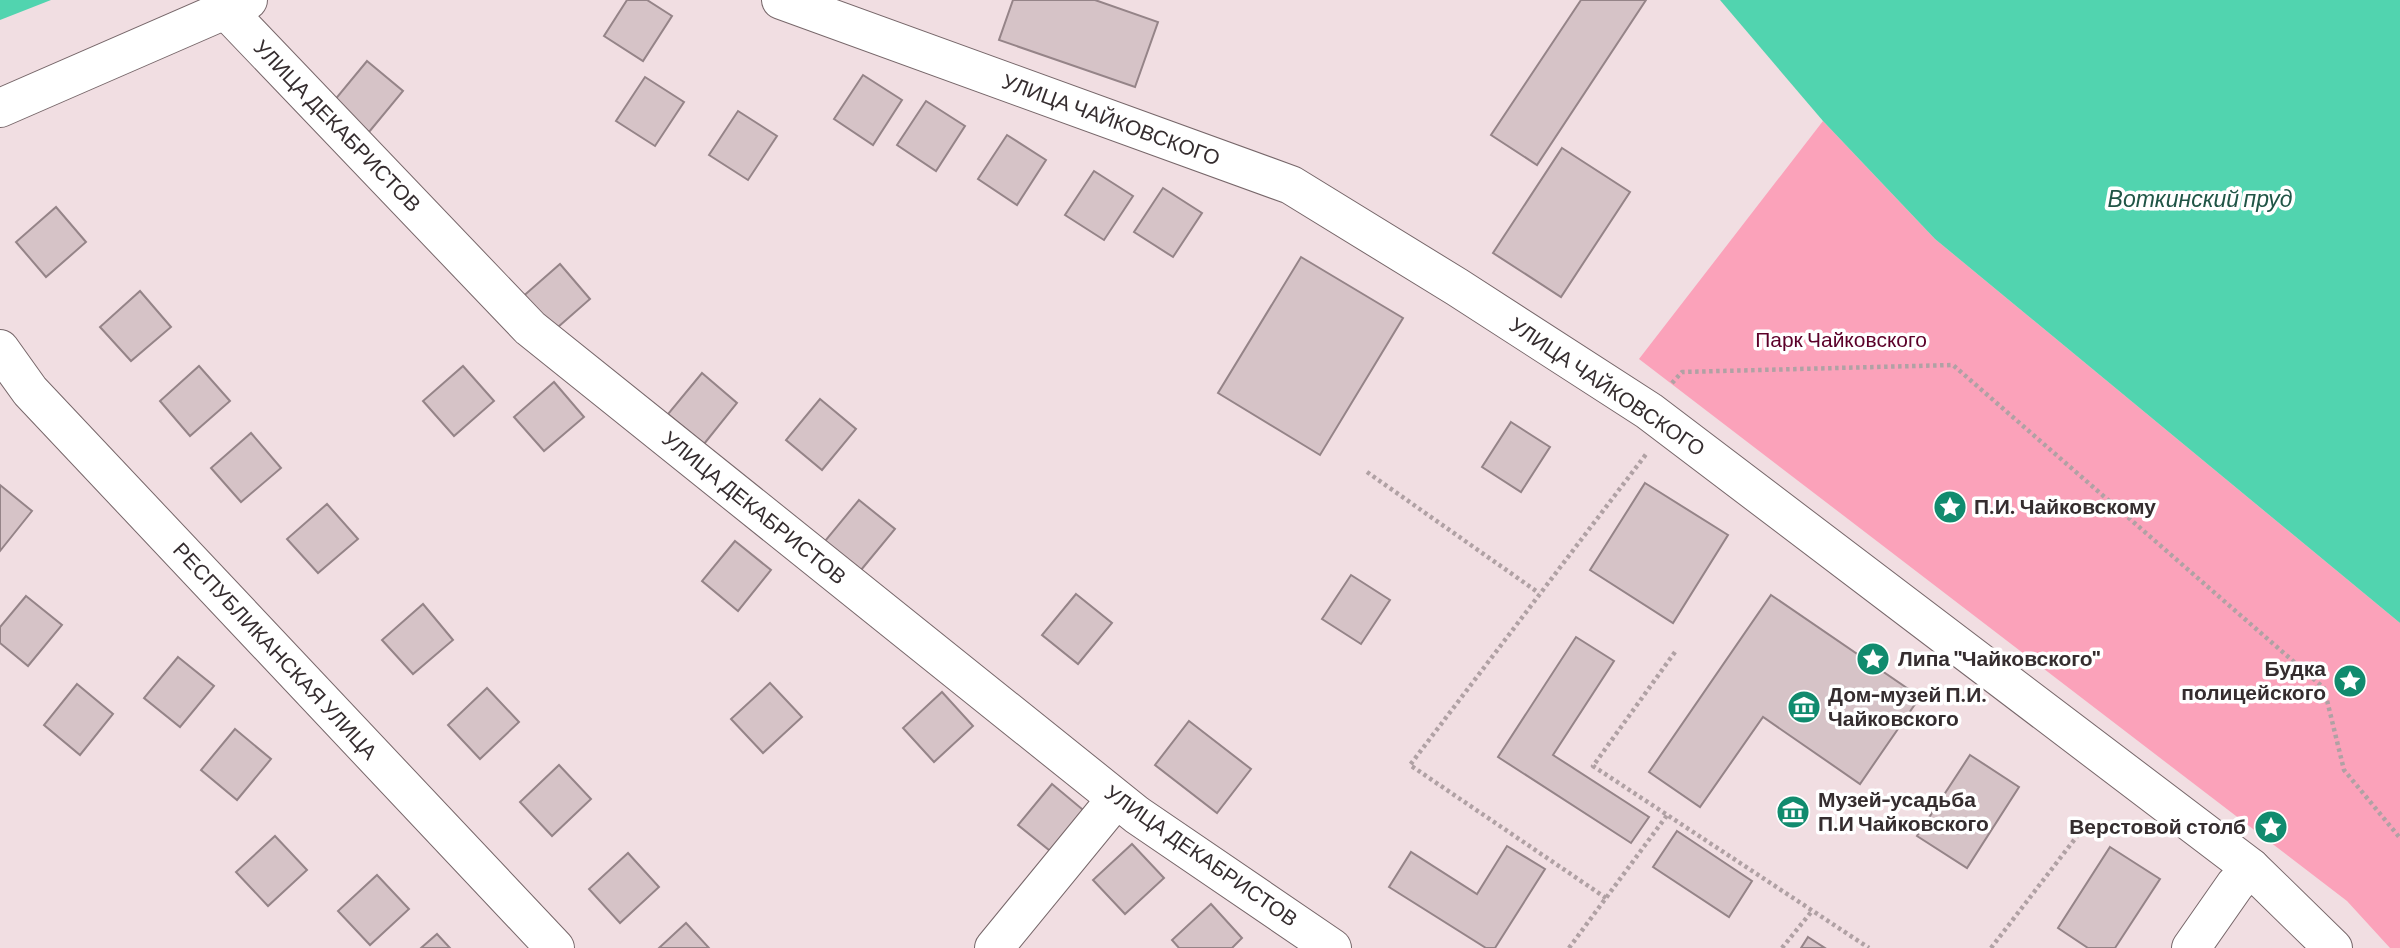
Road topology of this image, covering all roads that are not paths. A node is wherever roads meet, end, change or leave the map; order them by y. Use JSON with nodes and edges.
{"nodes":[{"id":1,"x":781,"y":0,"type":"edge"},
{"id":2,"x":237,"y":5,"type":"edge"},
{"id":3,"x":0,"y":108,"type":"edge"},
{"id":4,"x":0,"y":349,"type":"edge"},
{"id":5,"x":1116,"y":799,"type":"junction"},
{"id":6,"x":2251,"y":868,"type":"junction"},
{"id":7,"x":555,"y":948,"type":"edge"},
{"id":8,"x":994,"y":948,"type":"edge"},
{"id":9,"x":1332,"y":948,"type":"edge"},
{"id":10,"x":2191,"y":948,"type":"edge"},
{"id":11,"x":2333,"y":948,"type":"edge"}],
"edges":[{"from":1,"to":6,"type":"street","name":"УЛИЦА ЧАЙКОВСКОГО"},
{"from":2,"to":3,"type":"street"},
{"from":2,"to":5,"type":"street","name":"УЛИЦА ДЕКАБРИСТОВ"},
{"from":4,"to":7,"type":"street","name":"РЕСПУБЛИКАНСКАЯ УЛИЦА"},
{"from":5,"to":8,"type":"street"},
{"from":5,"to":9,"type":"street","name":"УЛИЦА ДЕКАБРИСТОВ"},
{"from":6,"to":10,"type":"street"},
{"from":6,"to":11,"type":"street","name":"УЛИЦА ЧАЙКОВСКОГО"}]}
